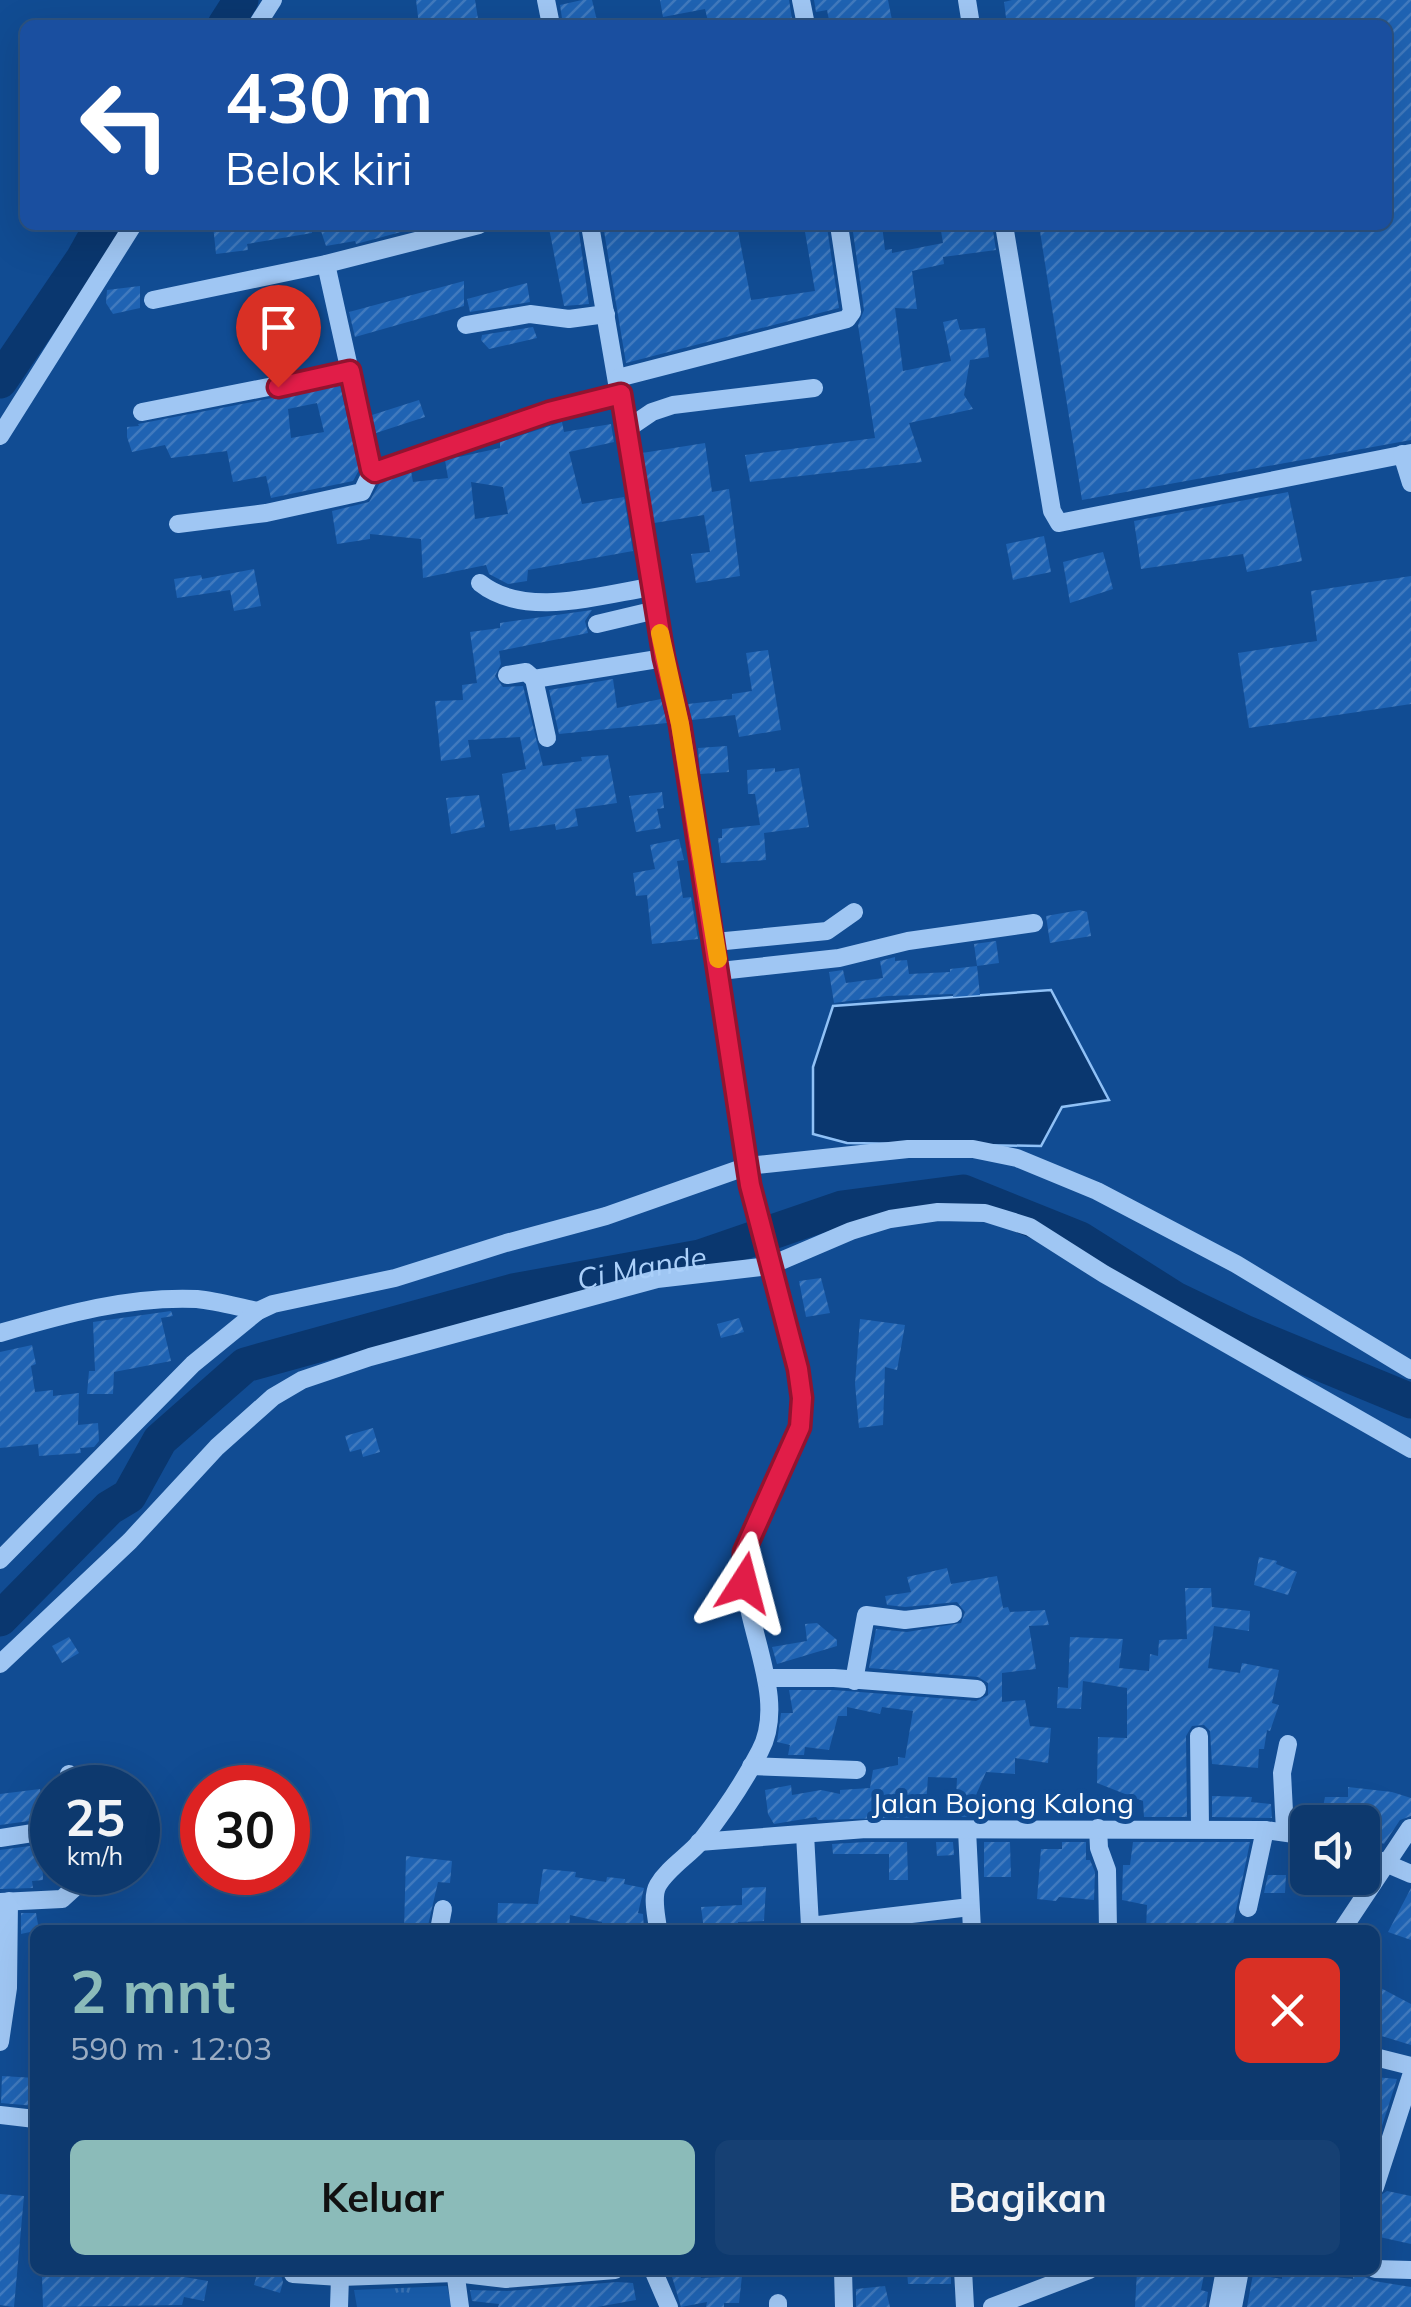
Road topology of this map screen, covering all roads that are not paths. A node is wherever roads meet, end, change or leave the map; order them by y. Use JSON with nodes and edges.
{"nodes":[{"id":1,"x":130,"y":230,"type":"edge"},
{"id":2,"x":459,"y":230,"type":"edge"},
{"id":3,"x":591,"y":230,"type":"edge"},
{"id":4,"x":839,"y":230,"type":"edge"},
{"id":5,"x":1005,"y":230,"type":"edge"},
{"id":6,"x":326,"y":264,"type":"junction"},
{"id":7,"x":153,"y":300,"type":"dead end"},
{"id":8,"x":606,"y":314,"type":"junction"},
{"id":9,"x":466,"y":326,"type":"dead end"},
{"id":10,"x":350,"y":371,"type":"junction"},
{"id":11,"x":619,"y":386,"type":"junction"},
{"id":12,"x":814,"y":388,"type":"dead end"},
{"id":13,"x":142,"y":412,"type":"dead end"},
{"id":14,"x":627,"y":429,"type":"junction"},
{"id":15,"x":0,"y":436,"type":"edge"},
{"id":16,"x":1407,"y":453,"type":"edge"},
{"id":17,"x":372,"y":472,"type":"junction"},
{"id":18,"x":1411,"y":483,"type":"edge"},
{"id":19,"x":178,"y":524,"type":"dead end"},
{"id":20,"x":480,"y":583,"type":"dead end"},
{"id":21,"x":651,"y":587,"type":"junction"},
{"id":22,"x":656,"y":610,"type":"junction"},
{"id":23,"x":597,"y":624,"type":"dead end"},
{"id":24,"x":664,"y":658,"type":"junction"},
{"id":25,"x":506,"y":675,"type":"dead end"},
{"id":26,"x":534,"y":679,"type":"junction"},
{"id":27,"x":547,"y":738,"type":"dead end"},
{"id":28,"x":854,"y":912,"type":"dead end"},
{"id":29,"x":1034,"y":923,"type":"dead end"},
{"id":30,"x":715,"y":942,"type":"junction"},
{"id":31,"x":720,"y":971,"type":"junction"},
{"id":32,"x":748,"y":1166,"type":"junction"},
{"id":33,"x":768,"y":1263,"type":"junction"},
{"id":34,"x":258,"y":1311,"type":"junction"},
{"id":35,"x":0,"y":1332,"type":"edge"},
{"id":36,"x":1411,"y":1370,"type":"edge"},
{"id":37,"x":1411,"y":1449,"type":"edge"},
{"id":38,"x":0,"y":1560,"type":"edge"},
{"id":39,"x":952,"y":1614,"type":"dead end"},
{"id":40,"x":0,"y":1664,"type":"edge"},
{"id":41,"x":766,"y":1678,"type":"junction"},
{"id":42,"x":854,"y":1680,"type":"junction"},
{"id":43,"x":977,"y":1689,"type":"dead end"},
{"id":44,"x":1199,"y":1736,"type":"dead end"},
{"id":45,"x":1288,"y":1744,"type":"dead end"},
{"id":46,"x":750,"y":1766,"type":"junction"},
{"id":47,"x":857,"y":1770,"type":"dead end"},
{"id":48,"x":1098,"y":1828,"type":"junction"},
{"id":49,"x":1410,"y":1828,"type":"edge"},
{"id":50,"x":1200,"y":1829,"type":"junction"},
{"id":51,"x":967,"y":1830,"type":"junction"},
{"id":52,"x":1265,"y":1830,"type":"junction"},
{"id":53,"x":1285,"y":1831,"type":"junction"},
{"id":54,"x":1290,"y":1832,"type":"edge"},
{"id":55,"x":30,"y":1833,"type":"edge"},
{"id":56,"x":805,"y":1834,"type":"junction"},
{"id":57,"x":0,"y":1838,"type":"edge"},
{"id":58,"x":700,"y":1842,"type":"junction"},
{"id":59,"x":1380,"y":1861,"type":"edge"},
{"id":60,"x":1384,"y":1863,"type":"junction"},
{"id":61,"x":1411,"y":1874,"type":"edge"},
{"id":62,"x":66,"y":1895,"type":"edge"},
{"id":63,"x":5,"y":1902,"type":"edge"},
{"id":64,"x":970,"y":1907,"type":"junction"},
{"id":65,"x":1248,"y":1908,"type":"dead end"},
{"id":66,"x":443,"y":1909,"type":"dead end"},
{"id":67,"x":440,"y":1925,"type":"edge"},
{"id":68,"x":658,"y":1925,"type":"edge"},
{"id":69,"x":810,"y":1925,"type":"edge"},
{"id":70,"x":818,"y":1925,"type":"edge"},
{"id":71,"x":972,"y":1925,"type":"edge"},
{"id":72,"x":1108,"y":1925,"type":"edge"},
{"id":73,"x":1345,"y":1925,"type":"edge"},
{"id":74,"x":0,"y":2042,"type":"edge"},
{"id":75,"x":1380,"y":2058,"type":"edge"},
{"id":76,"x":1411,"y":2066,"type":"edge"},
{"id":77,"x":1411,"y":2076,"type":"edge"},
{"id":78,"x":0,"y":2115,"type":"edge"},
{"id":79,"x":30,"y":2118,"type":"edge"},
{"id":80,"x":1380,"y":2172,"type":"edge"},
{"id":81,"x":1380,"y":2269,"type":"edge"},
{"id":82,"x":1411,"y":2270,"type":"edge"},
{"id":83,"x":309,"y":2275,"type":"edge"},
{"id":84,"x":386,"y":2275,"type":"edge"},
{"id":85,"x":455,"y":2275,"type":"edge"},
{"id":86,"x":477,"y":2275,"type":"edge"},
{"id":87,"x":554,"y":2275,"type":"edge"},
{"id":88,"x":655,"y":2275,"type":"edge"},
{"id":89,"x":843,"y":2275,"type":"edge"},
{"id":90,"x":963,"y":2275,"type":"edge"},
{"id":91,"x":1076,"y":2275,"type":"edge"},
{"id":92,"x":1225,"y":2275,"type":"edge"},
{"id":93,"x":1239,"y":2275,"type":"edge"},
{"id":94,"x":340,"y":2277,"type":"junction"},
{"id":95,"x":339,"y":2307,"type":"edge"},
{"id":96,"x":460,"y":2307,"type":"edge"},
{"id":97,"x":669,"y":2307,"type":"edge"},
{"id":98,"x":844,"y":2307,"type":"edge"},
{"id":99,"x":965,"y":2307,"type":"edge"},
{"id":100,"x":992,"y":2307,"type":"edge"},
{"id":101,"x":1218,"y":2307,"type":"edge"},
{"id":102,"x":1232,"y":2307,"type":"edge"}],
"edges":[{"from":1,"to":15,"type":"street"},
{"from":2,"to":6,"type":"street"},
{"from":3,"to":8,"type":"street"},
{"from":4,"to":11,"type":"street"},
{"from":5,"to":16,"type":"street"},
{"from":6,"to":7,"type":"street"},
{"from":6,"to":10,"type":"street"},
{"from":8,"to":9,"type":"street"},
{"from":8,"to":11,"type":"street"},
{"from":10,"to":13,"type":"street"},
{"from":10,"to":17,"type":"street"},
{"from":11,"to":14,"type":"street"},
{"from":11,"to":17,"type":"street"},
{"from":12,"to":14,"type":"street"},
{"from":14,"to":21,"type":"street"},
{"from":16,"to":18,"type":"street"},
{"from":17,"to":19,"type":"street"},
{"from":20,"to":21,"type":"street"},
{"from":21,"to":22,"type":"street"},
{"from":22,"to":23,"type":"street"},
{"from":22,"to":24,"type":"street"},
{"from":24,"to":26,"type":"street"},
{"from":24,"to":30,"type":"street"},
{"from":25,"to":26,"type":"street"},
{"from":26,"to":27,"type":"street"},
{"from":28,"to":30,"type":"street"},
{"from":29,"to":31,"type":"street"},
{"from":30,"to":31,"type":"street"},
{"from":31,"to":32,"type":"street"},
{"from":32,"to":33,"type":"street"},
{"from":32,"to":34,"type":"street"},
{"from":32,"to":36,"type":"street"},
{"from":33,"to":37,"type":"street"},
{"from":33,"to":40,"type":"street"},
{"from":33,"to":41,"type":"street"},
{"from":34,"to":35,"type":"street"},
{"from":34,"to":38,"type":"street"},
{"from":39,"to":42,"type":"street"},
{"from":41,"to":42,"type":"street"},
{"from":41,"to":46,"type":"street"},
{"from":42,"to":43,"type":"street"},
{"from":44,"to":50,"type":"street"},
{"from":45,"to":53,"type":"street"},
{"from":46,"to":47,"type":"street"},
{"from":46,"to":58,"type":"street"},
{"from":48,"to":50,"type":"street","name":"Jalan Bojong Kalong"},
{"from":48,"to":51,"type":"street","name":"Jalan Bojong Kalong"},
{"from":48,"to":72,"type":"street"},
{"from":49,"to":60,"type":"street"},
{"from":50,"to":52,"type":"street","name":"Jalan Bojong Kalong"},
{"from":51,"to":56,"type":"street","name":"Jalan Bojong Kalong"},
{"from":51,"to":64,"type":"street"},
{"from":52,"to":53,"type":"street","name":"Jalan Bojong Kalong"},
{"from":52,"to":65,"type":"street"},
{"from":53,"to":54,"type":"street","name":"Jalan Bojong Kalong"},
{"from":55,"to":57,"type":"street"},
{"from":56,"to":58,"type":"street","name":"Jalan Bojong Kalong"},
{"from":56,"to":69,"type":"street"},
{"from":58,"to":68,"type":"street"},
{"from":59,"to":60,"type":"street"},
{"from":60,"to":61,"type":"street"},
{"from":60,"to":73,"type":"street"},
{"from":62,"to":63,"type":"street"},
{"from":63,"to":74,"type":"street"},
{"from":64,"to":70,"type":"street"},
{"from":64,"to":71,"type":"street"},
{"from":66,"to":67,"type":"street"},
{"from":75,"to":76,"type":"street"},
{"from":77,"to":80,"type":"street"},
{"from":78,"to":79,"type":"street"},
{"from":81,"to":82,"type":"street"},
{"from":83,"to":94,"type":"street"},
{"from":84,"to":94,"type":"street"},
{"from":85,"to":96,"type":"street"},
{"from":86,"to":87,"type":"street"},
{"from":88,"to":97,"type":"street"},
{"from":89,"to":98,"type":"street"},
{"from":90,"to":99,"type":"street"},
{"from":91,"to":100,"type":"street"},
{"from":92,"to":101,"type":"street"},
{"from":93,"to":102,"type":"street"},
{"from":94,"to":95,"type":"street"}]}
